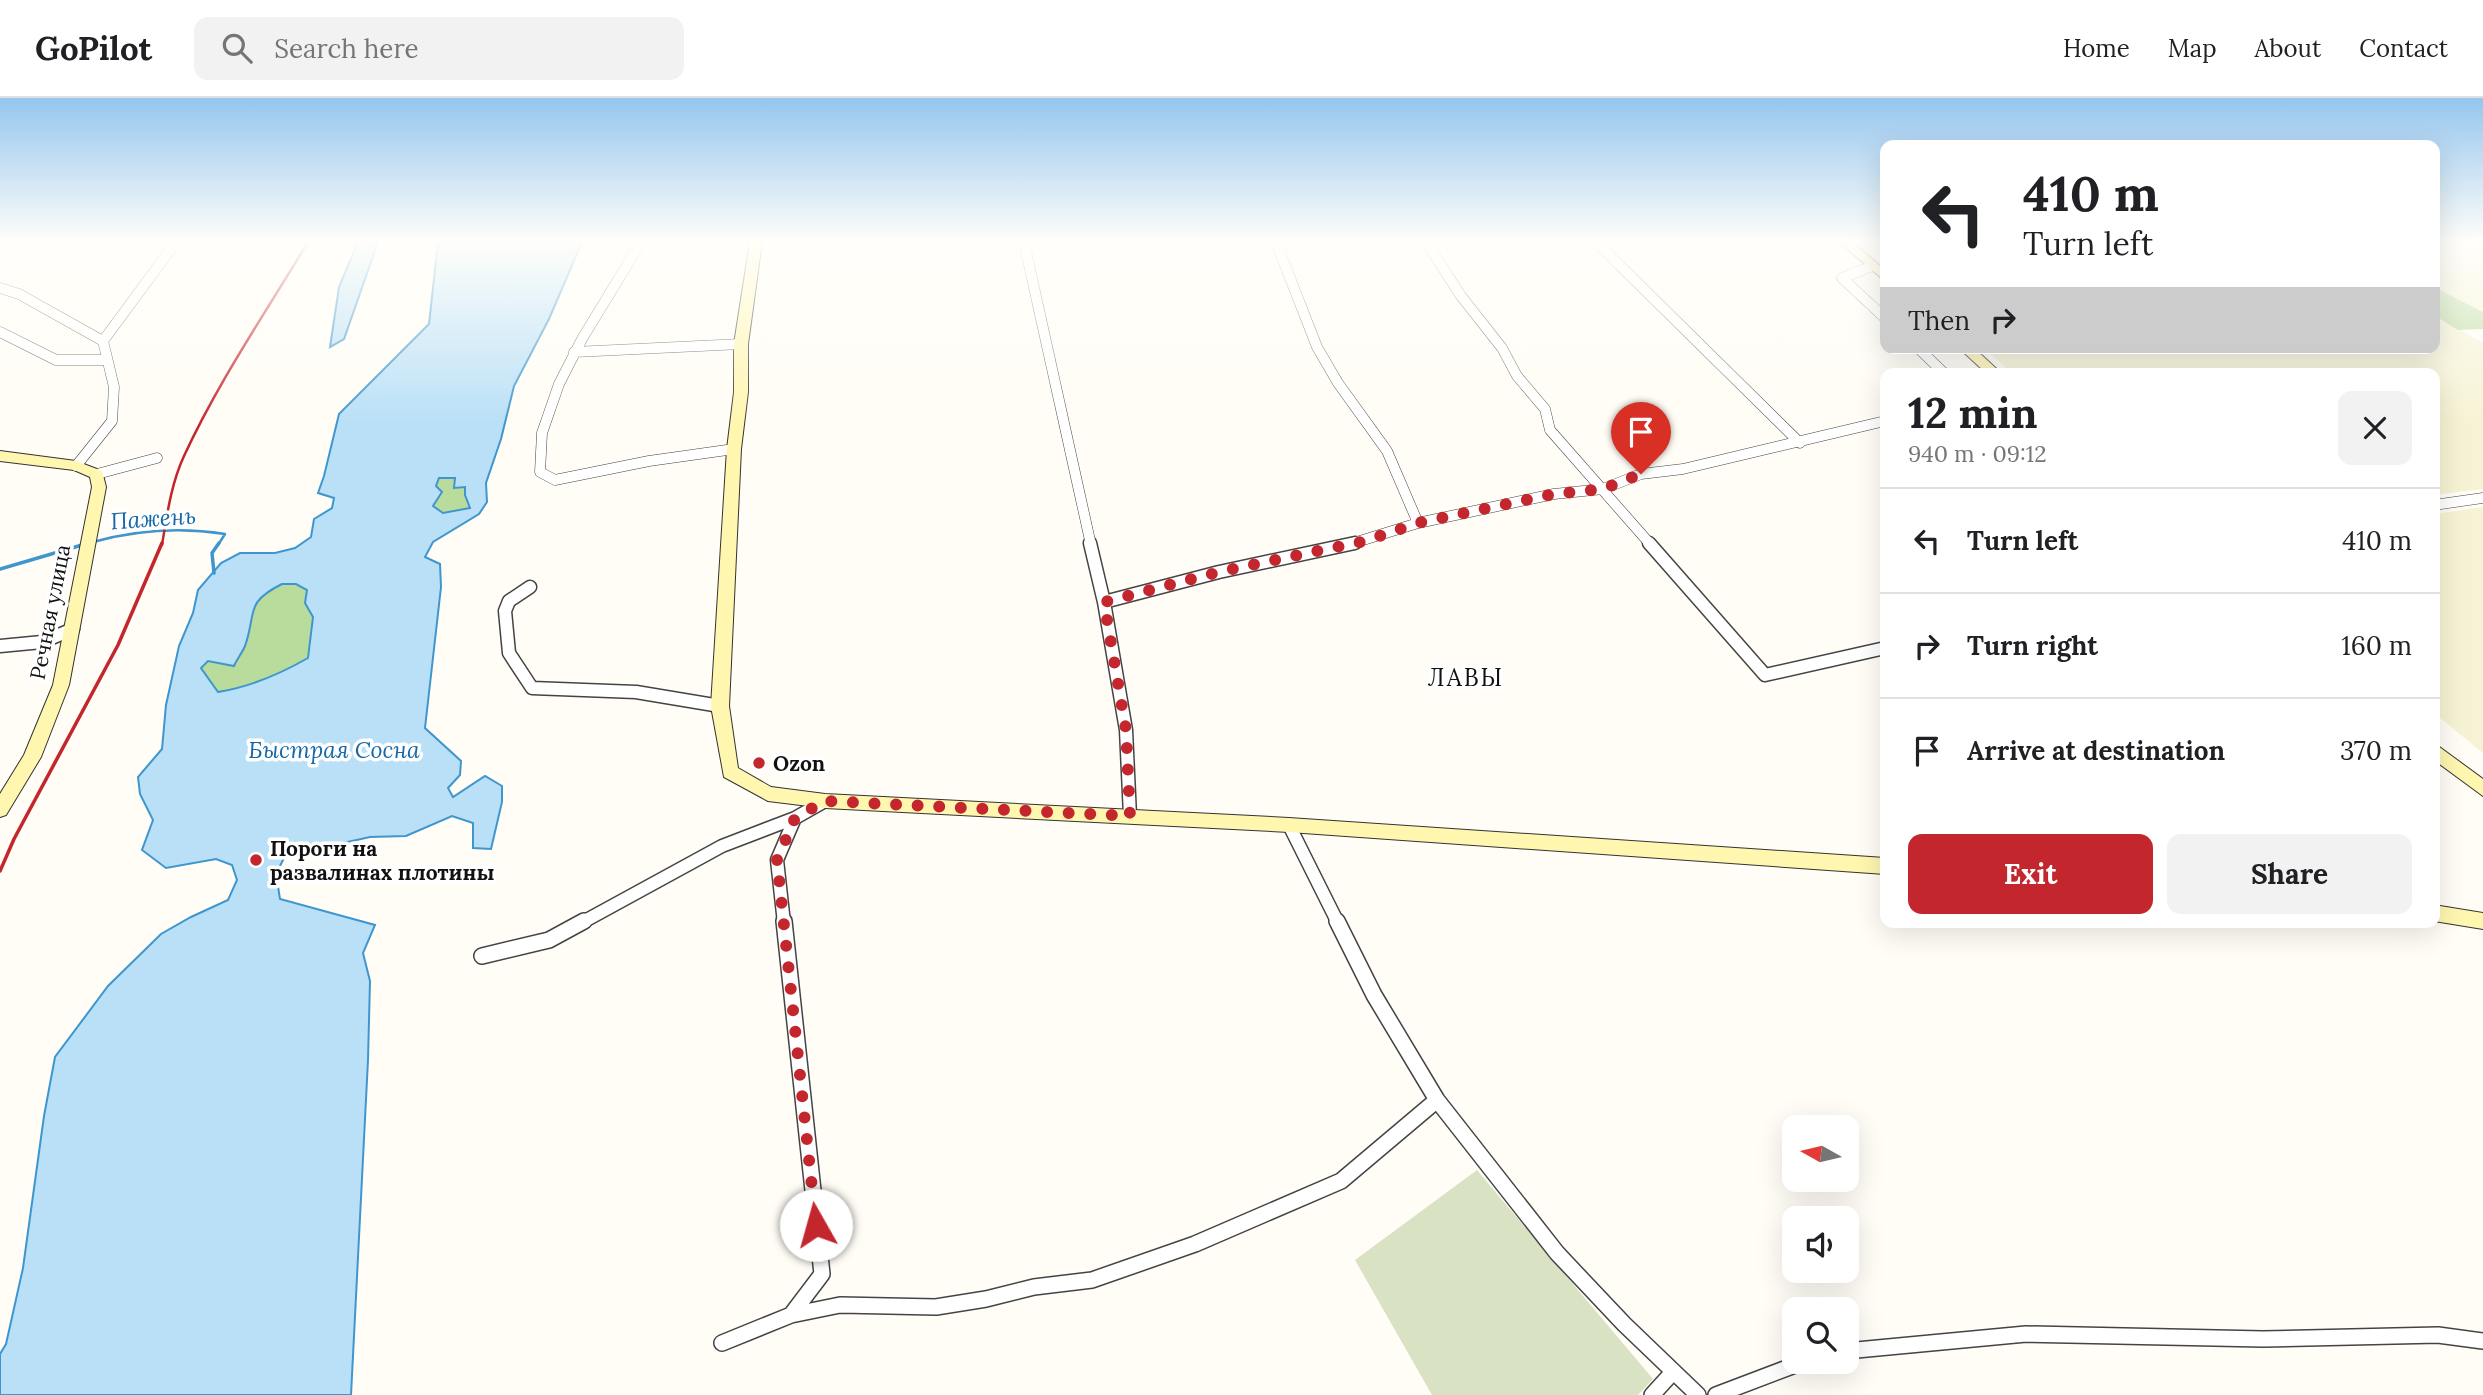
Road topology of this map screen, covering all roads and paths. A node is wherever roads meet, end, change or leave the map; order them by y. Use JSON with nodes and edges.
{"nodes":[{"id":1,"x":34,"y":303,"type":"edge"},
{"id":2,"x":131,"y":303,"type":"edge"},
{"id":3,"x":605,"y":303,"type":"edge"},
{"id":4,"x":748,"y":303,"type":"edge"},
{"id":5,"x":1037,"y":303,"type":"edge"},
{"id":6,"x":1300,"y":303,"type":"edge"},
{"id":7,"x":1466,"y":303,"type":"edge"},
{"id":8,"x":1657,"y":303,"type":"edge"},
{"id":9,"x":0,"y":332,"type":"edge"},
{"id":10,"x":103,"y":341,"type":"junction"},
{"id":11,"x":741,"y":344,"type":"junction"},
{"id":12,"x":574,"y":352,"type":"junction"},
{"id":13,"x":1924,"y":354,"type":"edge"},
{"id":14,"x":1973,"y":354,"type":"edge"},
{"id":15,"x":106,"y":360,"type":"junction"},
{"id":16,"x":1939,"y":368,"type":"edge"},
{"id":17,"x":1988,"y":368,"type":"edge"},
{"id":18,"x":1880,"y":422,"type":"edge"},
{"id":19,"x":1800,"y":443,"type":"junction"},
{"id":20,"x":734,"y":449,"type":"junction"},
{"id":21,"x":0,"y":456,"type":"edge"},
{"id":22,"x":157,"y":458,"type":"dead end"},
{"id":23,"x":76,"y":466,"type":"junction"},
{"id":24,"x":97,"y":474,"type":"junction"},
{"id":25,"x":1603,"y":489,"type":"junction"},
{"id":26,"x":2483,"y":498,"type":"edge"},
{"id":27,"x":2440,"y":504,"type":"edge"},
{"id":28,"x":1418,"y":523,"type":"junction"},
{"id":29,"x":530,"y":587,"type":"dead end"},
{"id":30,"x":1104,"y":602,"type":"junction"},
{"id":31,"x":73,"y":629,"type":"junction"},
{"id":32,"x":0,"y":646,"type":"edge"},
{"id":33,"x":1880,"y":649,"type":"edge"},
{"id":34,"x":720,"y":706,"type":"junction"},
{"id":35,"x":2440,"y":755,"type":"edge"},
{"id":36,"x":2483,"y":789,"type":"edge"},
{"id":37,"x":825,"y":801,"type":"junction"},
{"id":38,"x":0,"y":810,"type":"edge"},
{"id":39,"x":1130,"y":816,"type":"junction"},
{"id":40,"x":795,"y":818,"type":"junction"},
{"id":41,"x":1289,"y":825,"type":"junction"},
{"id":42,"x":1880,"y":866,"type":"edge"},
{"id":43,"x":2440,"y":914,"type":"edge"},
{"id":44,"x":2483,"y":921,"type":"edge"},
{"id":45,"x":482,"y":956,"type":"dead end"},
{"id":46,"x":1437,"y":1100,"type":"junction"},
{"id":47,"x":791,"y":1315,"type":"junction"},
{"id":48,"x":2483,"y":1341,"type":"edge"},
{"id":49,"x":722,"y":1343,"type":"dead end"},
{"id":50,"x":1859,"y":1350,"type":"edge"},
{"id":51,"x":1782,"y":1370,"type":"edge"},
{"id":52,"x":1673,"y":1372,"type":"junction"},
{"id":53,"x":1652,"y":1395,"type":"edge"},
{"id":54,"x":1698,"y":1395,"type":"edge"},
{"id":55,"x":1716,"y":1395,"type":"edge"}],
"edges":[{"from":1,"to":10,"type":"street"},
{"from":2,"to":10,"type":"street"},
{"from":3,"to":12,"type":"street"},
{"from":4,"to":11,"type":"street"},
{"from":5,"to":30,"type":"street"},
{"from":6,"to":28,"type":"street"},
{"from":7,"to":25,"type":"street"},
{"from":8,"to":19,"type":"street"},
{"from":9,"to":15,"type":"street"},
{"from":10,"to":15,"type":"street"},
{"from":11,"to":12,"type":"street"},
{"from":11,"to":20,"type":"street"},
{"from":12,"to":20,"type":"street"},
{"from":13,"to":16,"type":"street"},
{"from":14,"to":17,"type":"street"},
{"from":15,"to":23,"type":"street"},
{"from":18,"to":19,"type":"street"},
{"from":19,"to":25,"type":"street"},
{"from":20,"to":34,"type":"street"},
{"from":21,"to":23,"type":"street"},
{"from":22,"to":24,"type":"street"},
{"from":23,"to":24,"type":"street"},
{"from":24,"to":31,"type":"street","name":"Речная улица"},
{"from":25,"to":28,"type":"street"},
{"from":25,"to":33,"type":"street"},
{"from":26,"to":27,"type":"street"},
{"from":28,"to":30,"type":"street"},
{"from":29,"to":34,"type":"street"},
{"from":30,"to":39,"type":"street"},
{"from":31,"to":32,"type":"street"},
{"from":31,"to":38,"type":"street","name":"Речная улица"},
{"from":34,"to":37,"type":"street"},
{"from":35,"to":36,"type":"street"},
{"from":37,"to":39,"type":"street"},
{"from":37,"to":40,"type":"street"},
{"from":39,"to":41,"type":"street"},
{"from":40,"to":45,"type":"street"},
{"from":40,"to":47,"type":"street"},
{"from":41,"to":42,"type":"street"},
{"from":41,"to":46,"type":"street"},
{"from":43,"to":44,"type":"street"},
{"from":46,"to":47,"type":"street"},
{"from":46,"to":52,"type":"street"},
{"from":47,"to":49,"type":"street"},
{"from":48,"to":50,"type":"street"},
{"from":51,"to":55,"type":"street"},
{"from":52,"to":53,"type":"street"},
{"from":52,"to":54,"type":"street"}]}
